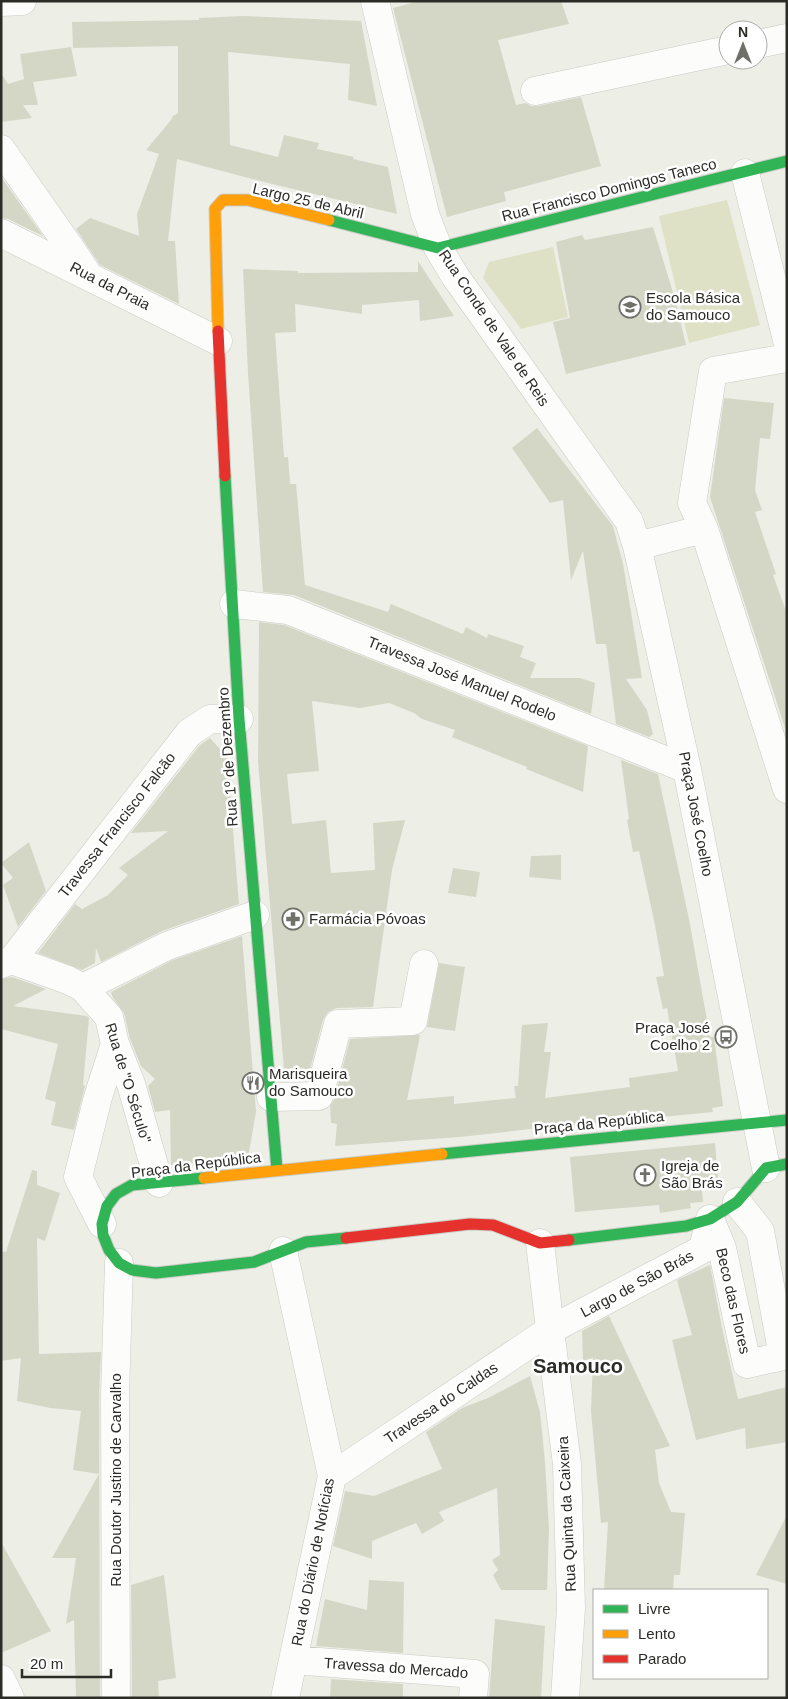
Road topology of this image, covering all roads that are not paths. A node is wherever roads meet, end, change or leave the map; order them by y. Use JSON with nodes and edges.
{"nodes":[{"id":1,"x":22,"y":1,"type":"edge"},
{"id":2,"x":375,"y":1,"type":"edge"},
{"id":3,"x":1,"y":2,"type":"edge"},
{"id":4,"x":787,"y":38,"type":"edge"},
{"id":5,"x":768,"y":42,"type":"edge"},
{"id":6,"x":718,"y":52,"type":"edge"},
{"id":7,"x":535,"y":91,"type":"dead end"},
{"id":8,"x":1,"y":149,"type":"edge"},
{"id":9,"x":787,"y":161,"type":"edge"},
{"id":10,"x":744,"y":172,"type":"junction"},
{"id":11,"x":1,"y":232,"type":"edge"},
{"id":12,"x":438,"y":248,"type":"junction"},
{"id":13,"x":88,"y":275,"type":"junction"},
{"id":14,"x":787,"y":340,"type":"edge"},
{"id":15,"x":218,"y":341,"type":"junction"},
{"id":16,"x":787,"y":358,"type":"edge"},
{"id":17,"x":704,"y":529,"type":"junction"},
{"id":18,"x":637,"y":546,"type":"junction"},
{"id":19,"x":234,"y":604,"type":"junction"},
{"id":20,"x":239,"y":718,"type":"junction"},
{"id":21,"x":687,"y":768,"type":"junction"},
{"id":22,"x":787,"y":789,"type":"edge"},
{"id":23,"x":255,"y":915,"type":"junction"},
{"id":24,"x":7,"y":962,"type":"edge"},
{"id":25,"x":424,"y":964,"type":"dead end"},
{"id":26,"x":83,"y":988,"type":"junction"},
{"id":27,"x":115,"y":1044,"type":"junction"},
{"id":28,"x":272,"y":1097,"type":"junction"},
{"id":29,"x":787,"y":1120,"type":"edge"},
{"id":30,"x":758,"y":1122,"type":"junction"},
{"id":31,"x":777,"y":1166,"type":"edge"},
{"id":32,"x":277,"y":1170,"type":"junction"},
{"id":33,"x":159,"y":1183,"type":"junction"},
{"id":34,"x":737,"y":1202,"type":"junction"},
{"id":35,"x":710,"y":1220,"type":"junction"},
{"id":36,"x":102,"y":1224,"type":"junction"},
{"id":37,"x":540,"y":1242,"type":"junction"},
{"id":38,"x":283,"y":1251,"type":"junction"},
{"id":39,"x":119,"y":1263,"type":"junction"},
{"id":40,"x":550,"y":1330,"type":"junction"},
{"id":41,"x":332,"y":1476,"type":"junction"},
{"id":42,"x":293,"y":1660,"type":"junction"},
{"id":43,"x":1,"y":1679,"type":"edge"},
{"id":44,"x":10,"y":1698,"type":"edge"},
{"id":45,"x":116,"y":1698,"type":"edge"},
{"id":46,"x":285,"y":1698,"type":"edge"},
{"id":47,"x":473,"y":1698,"type":"edge"},
{"id":48,"x":565,"y":1698,"type":"edge"}],
"edges":[{"from":1,"to":3,"type":"street"},
{"from":2,"to":12,"type":"street","name":"Rua Conde de Vale de Reis"},
{"from":4,"to":5,"type":"street"},
{"from":6,"to":7,"type":"street"},
{"from":8,"to":13,"type":"street"},
{"from":9,"to":10,"type":"street","name":"Rua Francisco Domingos Taneco"},
{"from":10,"to":12,"type":"street","name":"Rua Francisco Domingos Taneco"},
{"from":10,"to":14,"type":"street"},
{"from":11,"to":13,"type":"street","name":"Rua da Praia"},
{"from":12,"to":15,"type":"street","name":"Largo 25 de Abril"},
{"from":12,"to":18,"type":"street","name":"Rua Conde de Vale de Reis"},
{"from":13,"to":15,"type":"street","name":"Rua da Praia"},
{"from":15,"to":19,"type":"street","name":"Rua 1º de Dezembro"},
{"from":16,"to":17,"type":"street"},
{"from":17,"to":18,"type":"street"},
{"from":17,"to":22,"type":"street"},
{"from":18,"to":21,"type":"street","name":"Praça José Coelho"},
{"from":19,"to":20,"type":"street","name":"Rua 1º de Dezembro"},
{"from":19,"to":21,"type":"street","name":"Travessa José Manuel Rodelo"},
{"from":20,"to":23,"type":"street","name":"Rua 1º de Dezembro"},
{"from":20,"to":24,"type":"street","name":"Travessa Francisco Falcão"},
{"from":21,"to":30,"type":"street","name":"Praça José Coelho"},
{"from":23,"to":26,"type":"street"},
{"from":23,"to":28,"type":"street","name":"Rua 1º de Dezembro"},
{"from":24,"to":26,"type":"street","name":"Rua de \"O Século\""},
{"from":25,"to":28,"type":"street"},
{"from":26,"to":27,"type":"street","name":"Rua de \"O Século\""},
{"from":27,"to":33,"type":"street","name":"Rua de \"O Século\""},
{"from":27,"to":36,"type":"street"},
{"from":28,"to":32,"type":"street","name":"Rua 1º de Dezembro"},
{"from":29,"to":30,"type":"street"},
{"from":30,"to":31,"type":"street","name":"Praça José Coelho"},
{"from":30,"to":32,"type":"street","name":"Praça da República"},
{"from":31,"to":34,"type":"street"},
{"from":32,"to":33,"type":"street","name":"Praça da República"},
{"from":33,"to":36,"type":"street","name":"Praça da República"},
{"from":34,"to":35,"type":"street"},
{"from":34,"to":35,"type":"street","name":"Beco das Flores"},
{"from":35,"to":37,"type":"street","name":"Largo de São Brás"},
{"from":35,"to":40,"type":"street","name":"Largo de São Brás"},
{"from":36,"to":39,"type":"street"},
{"from":37,"to":38,"type":"street"},
{"from":37,"to":40,"type":"street"},
{"from":38,"to":39,"type":"street"},
{"from":38,"to":41,"type":"street","name":"Rua do Diário de Notícias"},
{"from":39,"to":45,"type":"street","name":"Rua Doutor Justino de Carvalho"},
{"from":40,"to":41,"type":"street","name":"Travessa do Caldas"},
{"from":40,"to":48,"type":"street","name":"Rua Quinta da Caixeira"},
{"from":41,"to":42,"type":"street","name":"Rua do Diário de Notícias"},
{"from":42,"to":46,"type":"street","name":"Rua do Diário de Notícias"},
{"from":42,"to":47,"type":"street","name":"Travessa do Mercado"},
{"from":43,"to":44,"type":"street"}]}
